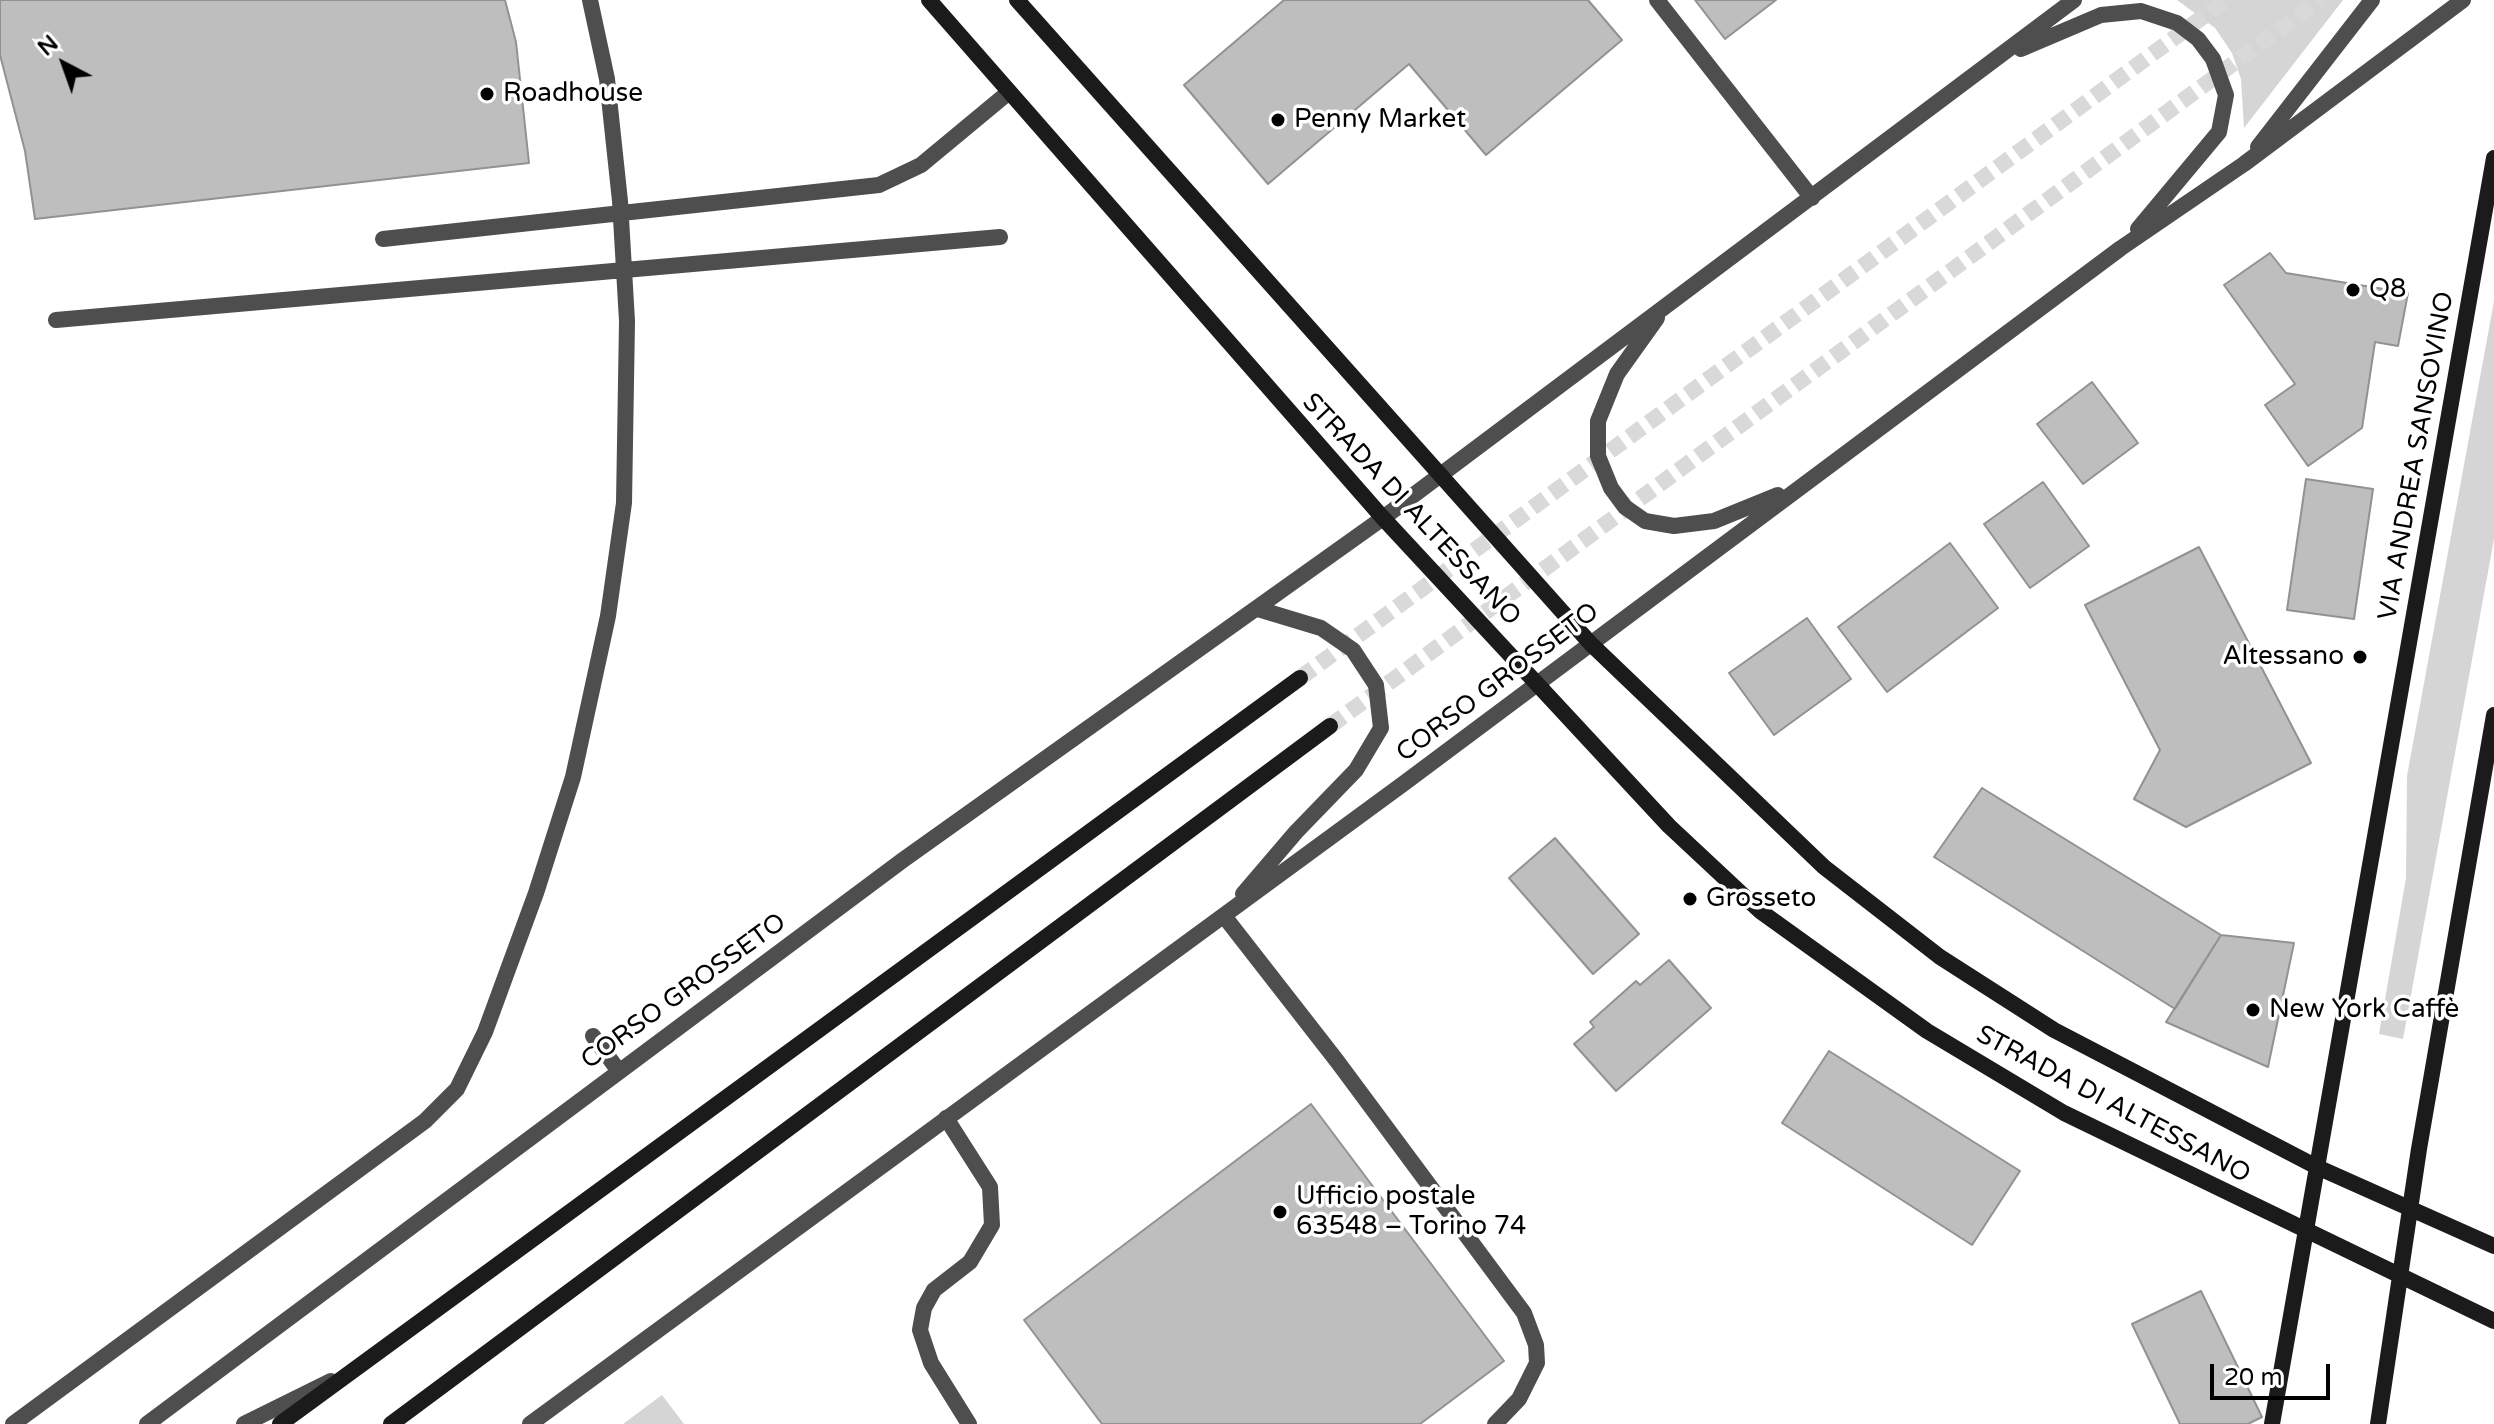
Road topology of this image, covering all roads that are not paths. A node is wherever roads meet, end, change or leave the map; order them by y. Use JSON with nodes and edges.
{"nodes":[{"id":1,"x":590,"y":0,"type":"edge"},
{"id":2,"x":929,"y":0,"type":"edge"},
{"id":3,"x":1017,"y":0,"type":"edge"},
{"id":4,"x":1657,"y":0,"type":"edge"},
{"id":5,"x":2074,"y":0,"type":"edge"},
{"id":6,"x":2372,"y":0,"type":"edge"},
{"id":7,"x":2463,"y":0,"type":"edge"},
{"id":8,"x":1994,"y":62,"type":"junction"},
{"id":9,"x":1009,"y":92,"type":"junction"},
{"id":10,"x":2494,"y":158,"type":"edge"},
{"id":11,"x":2244,"y":164,"type":"junction"},
{"id":12,"x":1812,"y":198,"type":"junction"},
{"id":13,"x":621,"y":215,"type":"junction"},
{"id":14,"x":1000,"y":237,"type":"dead end"},
{"id":15,"x":383,"y":239,"type":"dead end"},
{"id":16,"x":2121,"y":248,"type":"junction"},
{"id":17,"x":624,"y":272,"type":"junction"},
{"id":18,"x":1667,"y":304,"type":"junction"},
{"id":19,"x":56,"y":320,"type":"dead end"},
{"id":20,"x":1440,"y":475,"type":"junction"},
{"id":21,"x":1800,"y":487,"type":"junction"},
{"id":22,"x":1383,"y":518,"type":"junction"},
{"id":23,"x":1258,"y":609,"type":"junction"},
{"id":24,"x":1591,"y":644,"type":"junction"},
{"id":25,"x":1300,"y":678,"type":"tunnel mouth"},
{"id":26,"x":1538,"y":683,"type":"junction"},
{"id":27,"x":2494,"y":715,"type":"edge"},
{"id":28,"x":1330,"y":726,"type":"tunnel mouth"},
{"id":29,"x":1224,"y":916,"type":"junction"},
{"id":30,"x":593,"y":1036,"type":"dead end"},
{"id":31,"x":618,"y":1070,"type":"junction"},
{"id":32,"x":946,"y":1118,"type":"junction"},
{"id":33,"x":2317,"y":1167,"type":"junction"},
{"id":34,"x":2409,"y":1209,"type":"junction"},
{"id":35,"x":2304,"y":1232,"type":"junction"},
{"id":36,"x":2494,"y":1246,"type":"edge"},
{"id":37,"x":2401,"y":1275,"type":"junction"},
{"id":38,"x":2494,"y":1321,"type":"edge"},
{"id":39,"x":351,"y":1372,"type":"junction"},
{"id":40,"x":13,"y":1424,"type":"edge"},
{"id":41,"x":147,"y":1424,"type":"edge"},
{"id":42,"x":244,"y":1424,"type":"edge"},
{"id":43,"x":280,"y":1424,"type":"edge"},
{"id":44,"x":391,"y":1424,"type":"edge"},
{"id":45,"x":530,"y":1424,"type":"edge"},
{"id":46,"x":969,"y":1424,"type":"edge"},
{"id":47,"x":1495,"y":1424,"type":"edge"},
{"id":48,"x":2272,"y":1424,"type":"edge"},
{"id":49,"x":2378,"y":1424,"type":"edge"}],
"edges":[{"from":1,"to":13,"type":"street"},
{"from":2,"to":9,"type":"main road","name":"STRADA DI ALTESSANO"},
{"from":3,"to":20,"type":"main road","name":"STRADA DI ALTESSANO"},
{"from":4,"to":12,"type":"street"},
{"from":5,"to":8,"type":"street","name":"CORSO GROSSETO"},
{"from":6,"to":11,"type":"street","name":"CORSO GROSSETO"},
{"from":7,"to":11,"type":"street","name":"CORSO GROSSETO"},
{"from":8,"to":12,"type":"street","name":"CORSO GROSSETO"},
{"from":8,"to":16,"type":"street","name":"CORSO GROSSETO"},
{"from":9,"to":13,"type":"street"},
{"from":9,"to":22,"type":"main road","name":"STRADA DI ALTESSANO"},
{"from":10,"to":33,"type":"main road","name":"VIA ANDREA SANSOVINO"},
{"from":11,"to":16,"type":"street","name":"CORSO GROSSETO"},
{"from":12,"to":18,"type":"street","name":"CORSO GROSSETO"},
{"from":13,"to":15,"type":"street"},
{"from":13,"to":17,"type":"street"},
{"from":14,"to":17,"type":"street"},
{"from":16,"to":21,"type":"street","name":"CORSO GROSSETO"},
{"from":17,"to":19,"type":"street"},
{"from":17,"to":40,"type":"street"},
{"from":18,"to":20,"type":"street","name":"CORSO GROSSETO"},
{"from":18,"to":21,"type":"street","name":"CORSO GROSSETO"},
{"from":20,"to":22,"type":"street","name":"CORSO GROSSETO"},
{"from":20,"to":24,"type":"main road","name":"STRADA DI ALTESSANO"},
{"from":21,"to":24,"type":"street","name":"CORSO GROSSETO"},
{"from":22,"to":23,"type":"street","name":"CORSO GROSSETO"},
{"from":22,"to":26,"type":"main road","name":"STRADA DI ALTESSANO"},
{"from":23,"to":29,"type":"street","name":"CORSO GROSSETO"},
{"from":23,"to":31,"type":"street","name":"CORSO GROSSETO"},
{"from":24,"to":26,"type":"street","name":"CORSO GROSSETO"},
{"from":24,"to":33,"type":"main road","name":"STRADA DI ALTESSANO"},
{"from":25,"to":39,"type":"main road"},
{"from":26,"to":29,"type":"street","name":"CORSO GROSSETO"},
{"from":26,"to":35,"type":"main road","name":"STRADA DI ALTESSANO"},
{"from":27,"to":34,"type":"main road"},
{"from":28,"to":44,"type":"main road"},
{"from":29,"to":32,"type":"street","name":"CORSO GROSSETO"},
{"from":29,"to":47,"type":"street"},
{"from":30,"to":31,"type":"street"},
{"from":31,"to":41,"type":"street","name":"CORSO GROSSETO"},
{"from":32,"to":45,"type":"street","name":"CORSO GROSSETO"},
{"from":32,"to":46,"type":"street"},
{"from":33,"to":34,"type":"main road","name":"STRADA DI ALTESSANO"},
{"from":33,"to":35,"type":"main road","name":"VIA ANDREA SANSOVINO"},
{"from":34,"to":36,"type":"main road","name":"STRADA DI ALTESSANO"},
{"from":34,"to":37,"type":"main road"},
{"from":35,"to":37,"type":"main road","name":"STRADA DI ALTESSANO"},
{"from":35,"to":48,"type":"main road","name":"VIA ANDREA SANSOVINO"},
{"from":37,"to":38,"type":"main road","name":"STRADA DI ALTESSANO"},
{"from":37,"to":49,"type":"main road"},
{"from":39,"to":42,"type":"street"},
{"from":39,"to":43,"type":"main road"}]}
